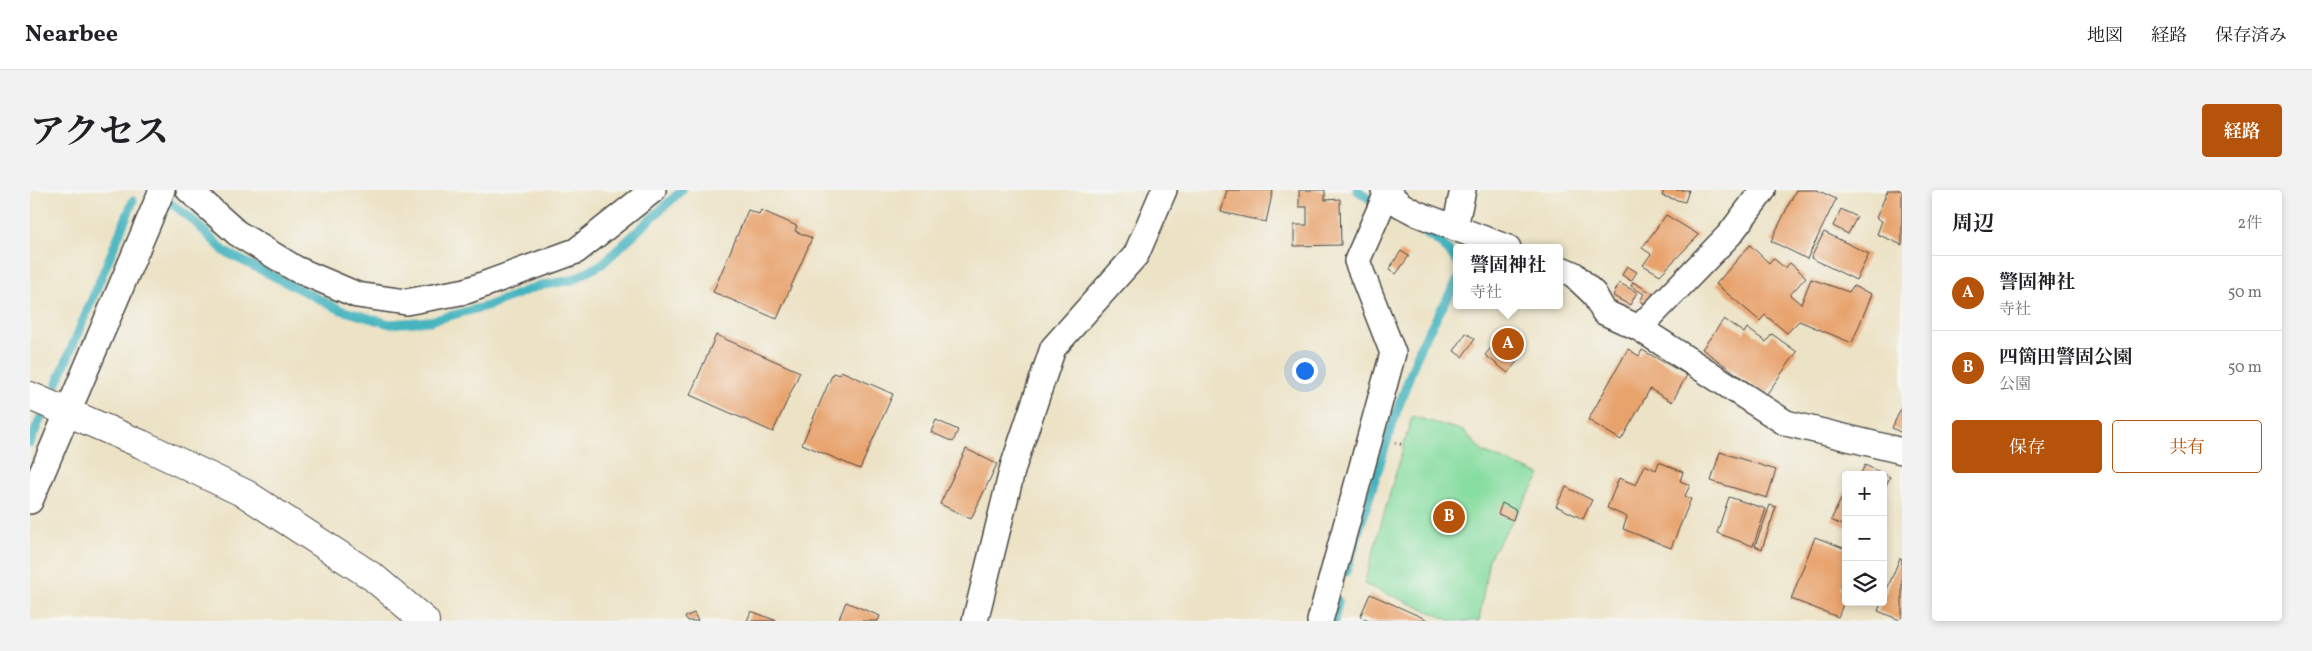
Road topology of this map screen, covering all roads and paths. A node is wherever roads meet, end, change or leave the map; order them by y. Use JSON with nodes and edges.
{"nodes":[{"id":1,"x":188,"y":190,"type":"edge"},
{"id":2,"x":654,"y":190,"type":"edge"},
{"id":3,"x":1164,"y":190,"type":"edge"},
{"id":4,"x":1462,"y":190,"type":"edge"},
{"id":5,"x":1763,"y":190,"type":"edge"},
{"id":6,"x":1386,"y":192,"type":"edge"},
{"id":7,"x":157,"y":200,"type":"edge"},
{"id":8,"x":1455,"y":226,"type":"junction"},
{"id":9,"x":1498,"y":244,"type":"edge"},
{"id":10,"x":1563,"y":270,"type":"edge"},
{"id":11,"x":1639,"y":328,"type":"junction"},
{"id":12,"x":30,"y":396,"type":"edge"},
{"id":13,"x":67,"y":413,"type":"junction"},
{"id":14,"x":1902,"y":451,"type":"edge"},
{"id":15,"x":30,"y":501,"type":"edge"},
{"id":16,"x":425,"y":621,"type":"edge"},
{"id":17,"x":975,"y":621,"type":"edge"},
{"id":18,"x":1320,"y":621,"type":"edge"}],
"edges":[{"from":1,"to":2,"type":"street"},
{"from":3,"to":17,"type":"street"},
{"from":4,"to":8,"type":"street"},
{"from":5,"to":11,"type":"street"},
{"from":6,"to":8,"type":"street"},
{"from":6,"to":18,"type":"street"},
{"from":7,"to":13,"type":"street"},
{"from":8,"to":9,"type":"street"},
{"from":10,"to":11,"type":"street"},
{"from":11,"to":14,"type":"street"},
{"from":12,"to":13,"type":"street"},
{"from":13,"to":15,"type":"street"},
{"from":13,"to":16,"type":"street"}]}
